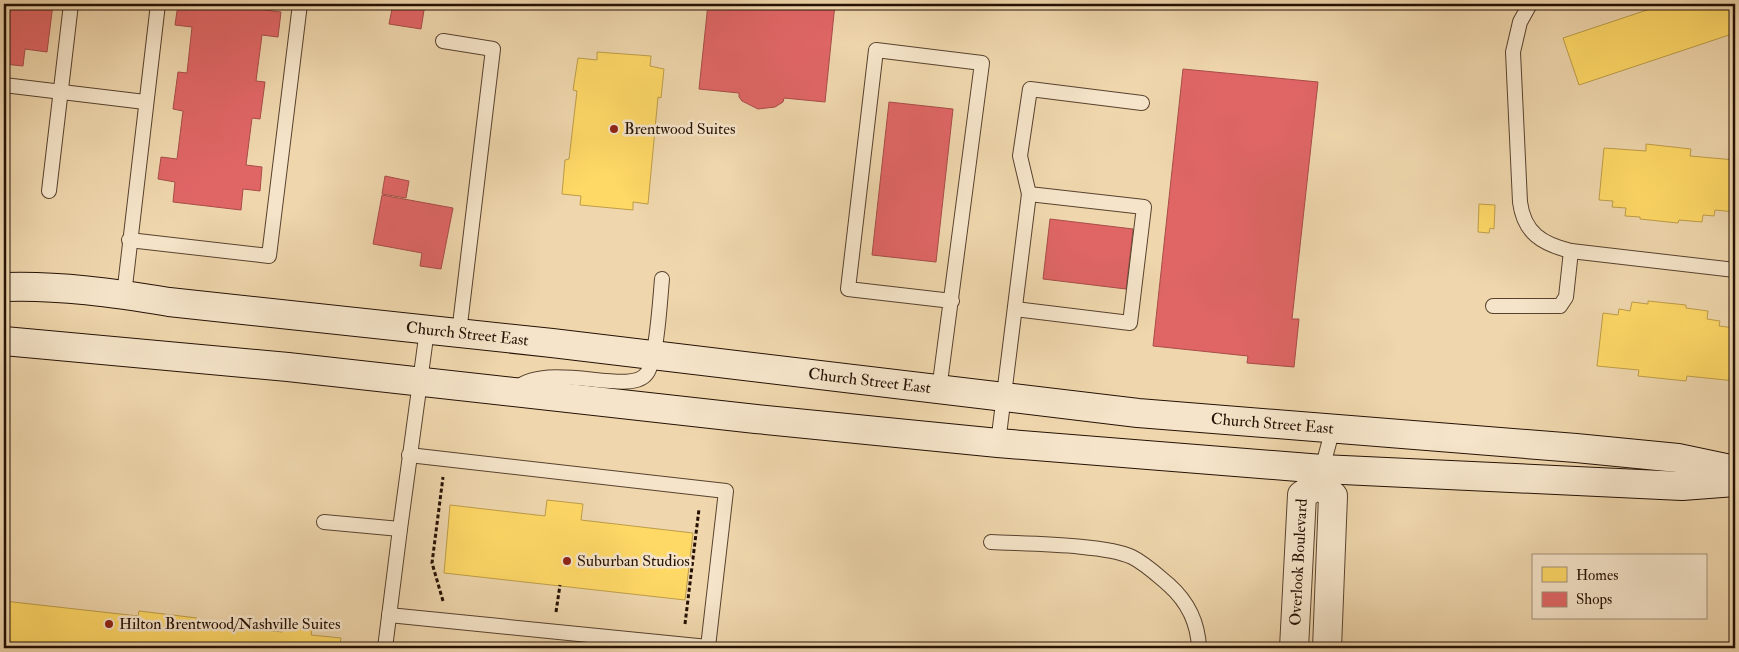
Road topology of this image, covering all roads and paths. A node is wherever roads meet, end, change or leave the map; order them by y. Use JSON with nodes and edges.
{"nodes":[{"id":1,"x":71,"y":4,"type":"edge"},
{"id":2,"x":158,"y":4,"type":"edge"},
{"id":3,"x":300,"y":4,"type":"edge"},
{"id":4,"x":1530,"y":4,"type":"edge"},
{"id":5,"x":443,"y":41,"type":"dead end"},
{"id":6,"x":4,"y":85,"type":"edge"},
{"id":7,"x":60,"y":92,"type":"junction"},
{"id":8,"x":145,"y":102,"type":"junction"},
{"id":9,"x":1142,"y":103,"type":"dead end"},
{"id":10,"x":49,"y":191,"type":"dead end"},
{"id":11,"x":1029,"y":194,"type":"junction"},
{"id":12,"x":129,"y":240,"type":"junction"},
{"id":13,"x":1571,"y":251,"type":"junction"},
{"id":14,"x":1735,"y":270,"type":"edge"},
{"id":15,"x":662,"y":280,"type":"dead end"},
{"id":16,"x":4,"y":288,"type":"edge"},
{"id":17,"x":124,"y":295,"type":"junction"},
{"id":18,"x":952,"y":301,"type":"junction"},
{"id":19,"x":1493,"y":306,"type":"dead end"},
{"id":20,"x":1015,"y":310,"type":"junction"},
{"id":21,"x":428,"y":330,"type":"junction"},
{"id":22,"x":459,"y":333,"type":"junction"},
{"id":23,"x":4,"y":341,"type":"edge"},
{"id":24,"x":652,"y":356,"type":"junction"},
{"id":25,"x":419,"y":382,"type":"junction"},
{"id":26,"x":939,"y":390,"type":"junction"},
{"id":27,"x":512,"y":392,"type":"junction"},
{"id":28,"x":1004,"y":397,"type":"junction"},
{"id":29,"x":1333,"y":428,"type":"junction"},
{"id":30,"x":998,"y":443,"type":"junction"},
{"id":31,"x":409,"y":455,"type":"junction"},
{"id":32,"x":455,"y":460,"type":"junction"},
{"id":33,"x":1735,"y":470,"type":"edge"},
{"id":34,"x":1320,"y":476,"type":"junction"},
{"id":35,"x":1735,"y":482,"type":"edge"},
{"id":36,"x":702,"y":488,"type":"junction"},
{"id":37,"x":324,"y":522,"type":"dead end"},
{"id":38,"x":400,"y":530,"type":"junction"},
{"id":39,"x":991,"y":542,"type":"dead end"},
{"id":40,"x":560,"y":585,"type":"dead end"},
{"id":41,"x":389,"y":615,"type":"junction"},
{"id":42,"x":449,"y":621,"type":"junction"},
{"id":43,"x":554,"y":632,"type":"junction"},
{"id":44,"x":682,"y":645,"type":"junction"},
{"id":45,"x":385,"y":648,"type":"edge"},
{"id":46,"x":1199,"y":648,"type":"edge"},
{"id":47,"x":1294,"y":648,"type":"edge"},
{"id":48,"x":1327,"y":648,"type":"edge"},
{"id":49,"x":1456,"y":648,"type":"edge"},
{"id":50,"x":1664,"y":648,"type":"edge"},
{"id":51,"x":1680,"y":648,"type":"edge"},
{"id":52,"x":1735,"y":648,"type":"edge"}],
"edges":[{"from":1,"to":7,"type":"lane"},
{"from":2,"to":8,"type":"lane"},
{"from":3,"to":12,"type":"lane"},
{"from":4,"to":13,"type":"lane"},
{"from":5,"to":22,"type":"lane"},
{"from":6,"to":7,"type":"lane"},
{"from":7,"to":8,"type":"lane"},
{"from":7,"to":10,"type":"lane"},
{"from":8,"to":12,"type":"lane"},
{"from":9,"to":11,"type":"lane"},
{"from":11,"to":20,"type":"lane"},
{"from":11,"to":20,"type":"lane"},
{"from":12,"to":17,"type":"lane"},
{"from":13,"to":14,"type":"lane"},
{"from":13,"to":19,"type":"lane"},
{"from":15,"to":24,"type":"lane"},
{"from":16,"to":17,"type":"main road","name":"Church Street East"},
{"from":17,"to":21,"type":"main road","name":"Church Street East"},
{"from":18,"to":18,"type":"lane"},
{"from":18,"to":26,"type":"lane"},
{"from":20,"to":28,"type":"lane"},
{"from":21,"to":22,"type":"main road","name":"Church Street East"},
{"from":21,"to":25,"type":"lane"},
{"from":22,"to":24,"type":"main road","name":"Church Street East"},
{"from":23,"to":25,"type":"main road"},
{"from":24,"to":26,"type":"main road","name":"Church Street East"},
{"from":24,"to":27,"type":"lane"},
{"from":25,"to":27,"type":"main road"},
{"from":25,"to":31,"type":"lane"},
{"from":26,"to":28,"type":"main road","name":"Church Street East"},
{"from":27,"to":30,"type":"main road"},
{"from":28,"to":29,"type":"main road","name":"Church Street East"},
{"from":28,"to":30,"type":"lane"},
{"from":29,"to":33,"type":"main road","name":"Church Street East"},
{"from":29,"to":34,"type":"lane"},
{"from":30,"to":34,"type":"main road"},
{"from":31,"to":32,"type":"lane"},
{"from":31,"to":38,"type":"lane"},
{"from":32,"to":36,"type":"lane"},
{"from":32,"to":42,"type":"path"},
{"from":34,"to":35,"type":"main road"},
{"from":34,"to":47,"type":"main road","name":"Overlook Boulevard"},
{"from":34,"to":48,"type":"main road","name":"Overlook Boulevard"},
{"from":36,"to":44,"type":"path"},
{"from":36,"to":44,"type":"lane"},
{"from":37,"to":38,"type":"lane"},
{"from":38,"to":41,"type":"lane"},
{"from":39,"to":46,"type":"lane"},
{"from":40,"to":43,"type":"path"},
{"from":41,"to":42,"type":"lane"},
{"from":41,"to":45,"type":"lane"},
{"from":42,"to":43,"type":"lane"},
{"from":43,"to":44,"type":"lane"},
{"from":49,"to":50,"type":"path"},
{"from":50,"to":51,"type":"path"},
{"from":51,"to":52,"type":"path"}]}
